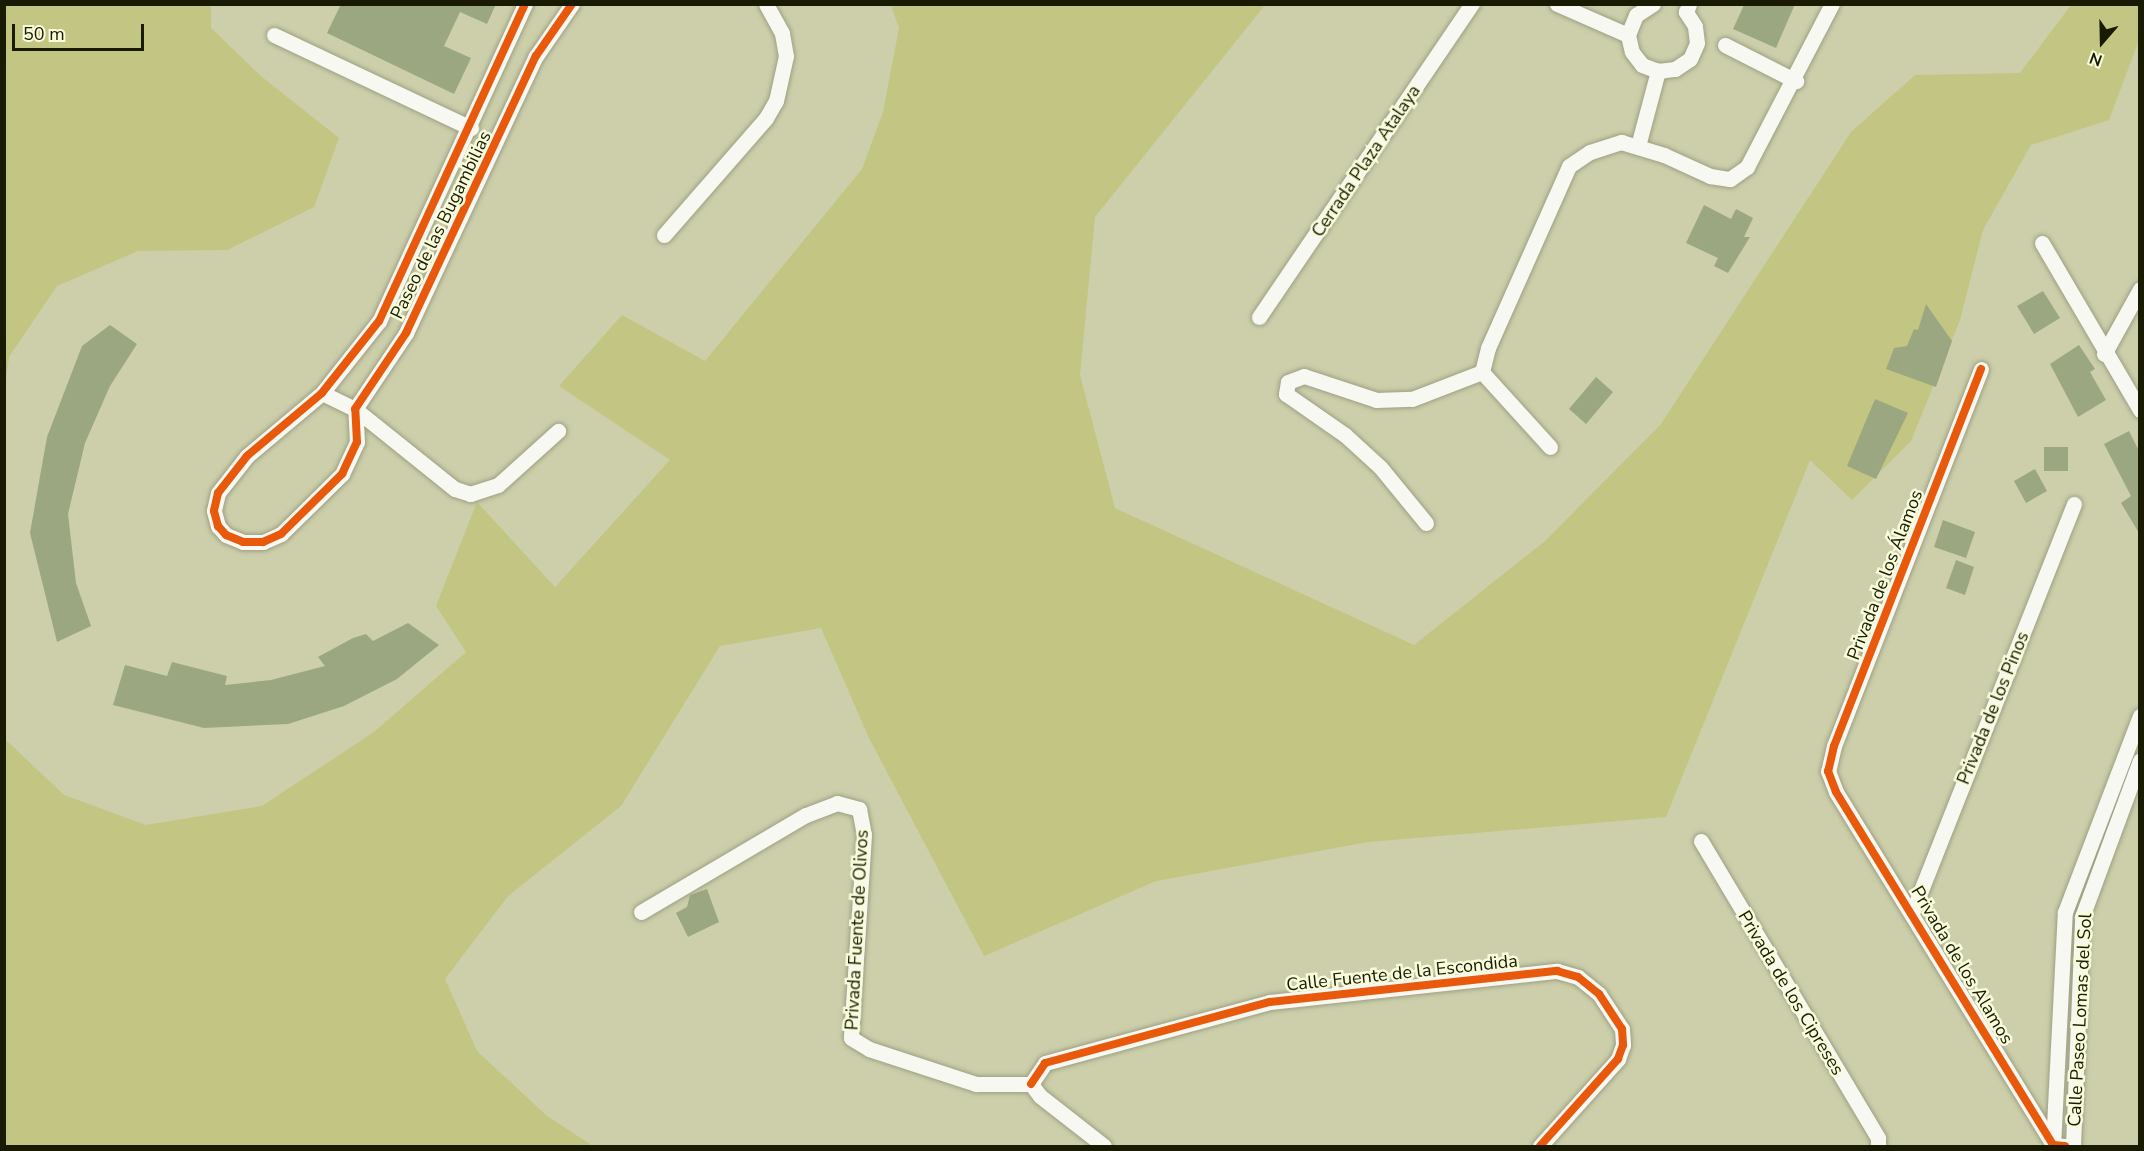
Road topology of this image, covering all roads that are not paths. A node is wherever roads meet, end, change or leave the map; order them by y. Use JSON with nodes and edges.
{"nodes":[{"id":1,"x":525,"y":4,"type":"edge"},
{"id":2,"x":572,"y":4,"type":"edge"},
{"id":3,"x":766,"y":4,"type":"edge"},
{"id":4,"x":1472,"y":4,"type":"edge"},
{"id":5,"x":1557,"y":4,"type":"edge"},
{"id":6,"x":1653,"y":4,"type":"edge"},
{"id":7,"x":1689,"y":4,"type":"edge"},
{"id":8,"x":1832,"y":4,"type":"edge"},
{"id":9,"x":274,"y":35,"type":"dead end"},
{"id":10,"x":1628,"y":35,"type":"junction"},
{"id":11,"x":1725,"y":45,"type":"dead end"},
{"id":12,"x":1658,"y":71,"type":"junction"},
{"id":13,"x":1796,"y":81,"type":"junction"},
{"id":14,"x":471,"y":128,"type":"junction"},
{"id":15,"x":1638,"y":146,"type":"junction"},
{"id":16,"x":664,"y":236,"type":"dead end"},
{"id":17,"x":2042,"y":243,"type":"dead end"},
{"id":18,"x":2139,"y":289,"type":"edge"},
{"id":19,"x":1259,"y":318,"type":"dead end"},
{"id":20,"x":2104,"y":354,"type":"junction"},
{"id":21,"x":1981,"y":369,"type":"dead end"},
{"id":22,"x":1482,"y":372,"type":"junction"},
{"id":23,"x":322,"y":393,"type":"junction"},
{"id":24,"x":355,"y":409,"type":"junction"},
{"id":25,"x":2139,"y":410,"type":"edge"},
{"id":26,"x":558,"y":431,"type":"dead end"},
{"id":27,"x":1550,"y":447,"type":"dead end"},
{"id":28,"x":2074,"y":504,"type":"dead end"},
{"id":29,"x":1426,"y":523,"type":"dead end"},
{"id":30,"x":2139,"y":716,"type":"edge"},
{"id":31,"x":2139,"y":760,"type":"edge"},
{"id":32,"x":1836,"y":792,"type":"joint"},
{"id":33,"x":1701,"y":841,"type":"dead end"},
{"id":34,"x":641,"y":912,"type":"dead end"},
{"id":35,"x":1912,"y":913,"type":"junction"},
{"id":36,"x":1031,"y":1084,"type":"junction"},
{"id":37,"x":1104,"y":1146,"type":"edge"},
{"id":38,"x":1540,"y":1146,"type":"edge"},
{"id":39,"x":1878,"y":1146,"type":"edge"},
{"id":40,"x":2057,"y":1146,"type":"edge"},
{"id":41,"x":2073,"y":1146,"type":"edge"}],
"edges":[{"from":1,"to":14,"type":"street","name":"Paseo de las Bugambilias"},
{"from":2,"to":24,"type":"street","name":"Paseo de las Bugambilias"},
{"from":3,"to":16,"type":"street"},
{"from":4,"to":19,"type":"street","name":"Cerrada Plaza Atalaya"},
{"from":5,"to":10,"type":"street"},
{"from":6,"to":10,"type":"street"},
{"from":7,"to":12,"type":"street"},
{"from":8,"to":13,"type":"street"},
{"from":9,"to":14,"type":"street"},
{"from":10,"to":12,"type":"street"},
{"from":11,"to":13,"type":"street"},
{"from":12,"to":15,"type":"street"},
{"from":13,"to":15,"type":"street"},
{"from":14,"to":23,"type":"street","name":"Paseo de las Bugambilias"},
{"from":15,"to":22,"type":"street"},
{"from":17,"to":20,"type":"street"},
{"from":18,"to":20,"type":"street"},
{"from":20,"to":25,"type":"street"},
{"from":21,"to":32,"type":"street","name":"Privada de los Álamos"},
{"from":22,"to":27,"type":"street"},
{"from":22,"to":29,"type":"street"},
{"from":23,"to":24,"type":"street"},
{"from":23,"to":24,"type":"street","name":"Paseo de las Bugambilias"},
{"from":24,"to":26,"type":"street"},
{"from":28,"to":35,"type":"street","name":"Privada de los Pinos"},
{"from":30,"to":40,"type":"street","name":"Calle Paseo Lomas del Sol"},
{"from":31,"to":41,"type":"street","name":"Calle Paseo Lomas del Sol"},
{"from":32,"to":35,"type":"street","name":"Privada de los Alamos"},
{"from":33,"to":39,"type":"street","name":"Privada de los Cipreses"},
{"from":34,"to":36,"type":"street","name":"Privada Fuente de Olivos"},
{"from":35,"to":40,"type":"street","name":"Privada de los Alamos"},
{"from":36,"to":37,"type":"street"},
{"from":36,"to":38,"type":"street","name":"Calle Fuente de la Escondida"}]}
